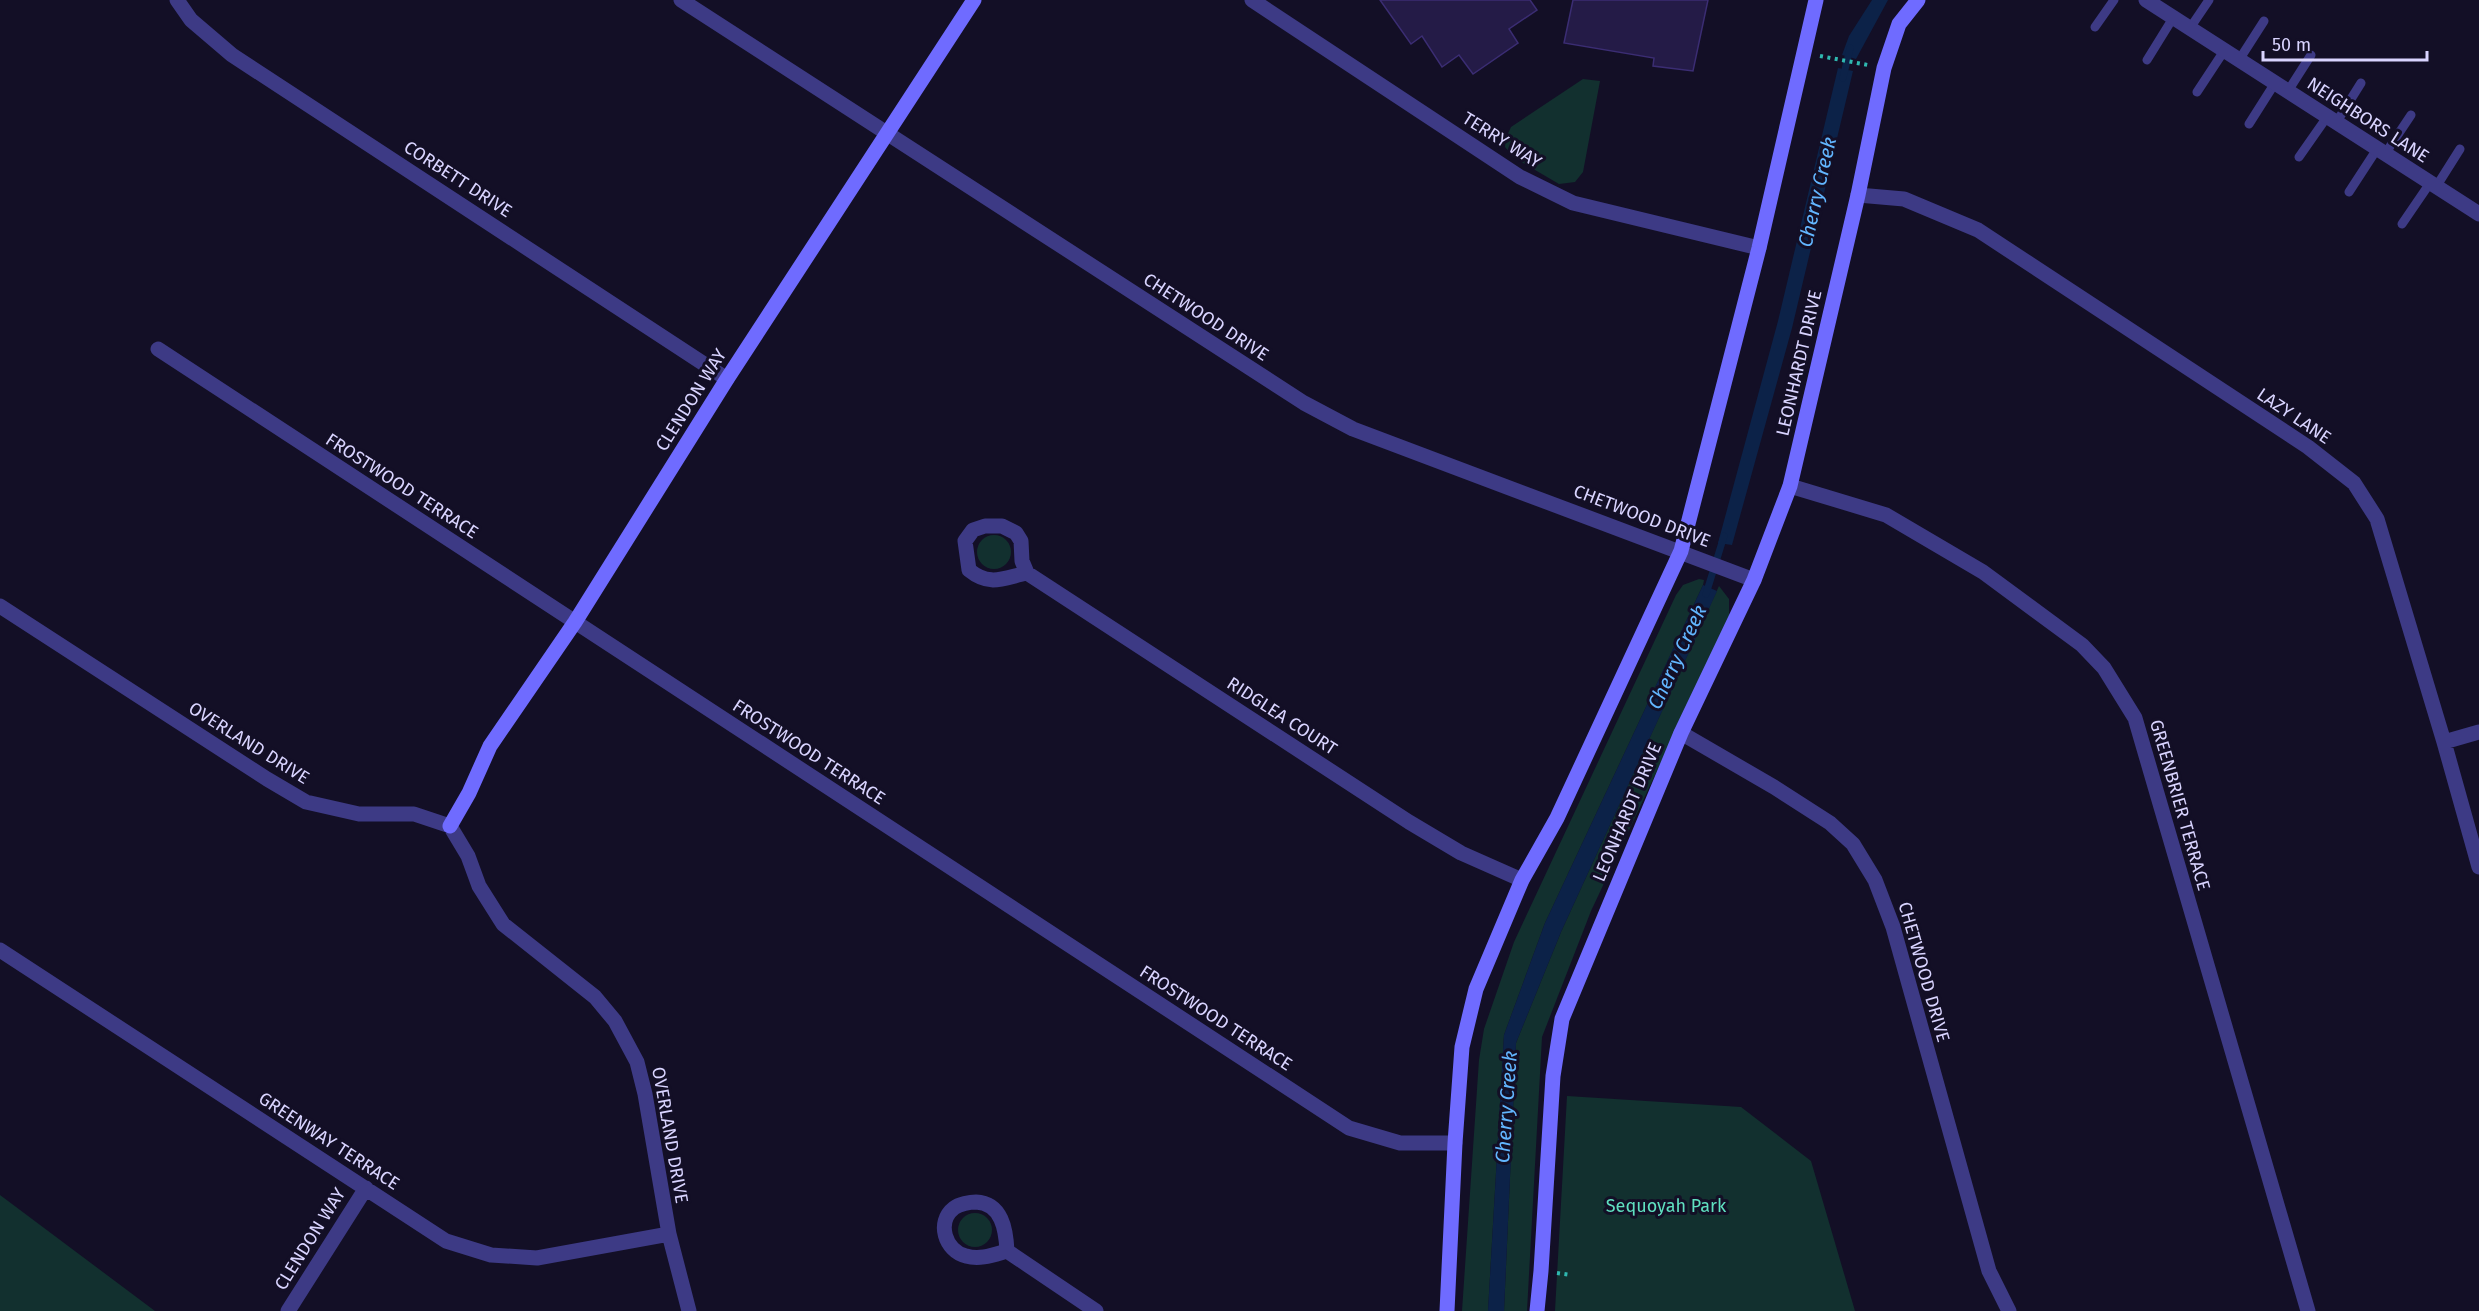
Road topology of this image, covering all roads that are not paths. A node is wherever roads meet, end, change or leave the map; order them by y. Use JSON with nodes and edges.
{"nodes":[{"id":1,"x":177,"y":0,"type":"edge"},
{"id":2,"x":681,"y":0,"type":"edge"},
{"id":3,"x":974,"y":0,"type":"edge"},
{"id":4,"x":1252,"y":0,"type":"edge"},
{"id":5,"x":1816,"y":0,"type":"edge"},
{"id":6,"x":1918,"y":0,"type":"edge"},
{"id":7,"x":2114,"y":0,"type":"edge"},
{"id":8,"x":2146,"y":0,"type":"edge"},
{"id":9,"x":2209,"y":0,"type":"edge"},
{"id":10,"x":2174,"y":18,"type":"junction"},
{"id":11,"x":2264,"y":21,"type":"dead end"},
{"id":12,"x":2095,"y":27,"type":"dead end"},
{"id":13,"x":2190,"y":28,"type":"junction"},
{"id":14,"x":2224,"y":51,"type":"junction"},
{"id":15,"x":2311,"y":55,"type":"dead end"},
{"id":16,"x":2147,"y":60,"type":"dead end"},
{"id":17,"x":2239,"y":60,"type":"junction"},
{"id":18,"x":2361,"y":83,"type":"dead end"},
{"id":19,"x":2281,"y":87,"type":"junction"},
{"id":20,"x":2197,"y":92,"type":"dead end"},
{"id":21,"x":2411,"y":115,"type":"dead end"},
{"id":22,"x":2332,"y":120,"type":"junction"},
{"id":23,"x":2248,"y":124,"type":"dead end"},
{"id":24,"x":886,"y":134,"type":"junction"},
{"id":25,"x":2460,"y":149,"type":"dead end"},
{"id":26,"x":2381,"y":152,"type":"junction"},
{"id":27,"x":2299,"y":157,"type":"dead end"},
{"id":28,"x":2433,"y":185,"type":"junction"},
{"id":29,"x":2349,"y":192,"type":"dead end"},
{"id":30,"x":1858,"y":195,"type":"junction"},
{"id":31,"x":2479,"y":214,"type":"edge"},
{"id":32,"x":2402,"y":224,"type":"dead end"},
{"id":33,"x":1760,"y":248,"type":"junction"},
{"id":34,"x":158,"y":350,"type":"dead end"},
{"id":35,"x":727,"y":379,"type":"junction"},
{"id":36,"x":1790,"y":486,"type":"junction"},
{"id":37,"x":1681,"y":551,"type":"junction"},
{"id":38,"x":1027,"y":573,"type":"junction"},
{"id":39,"x":1754,"y":580,"type":"junction"},
{"id":40,"x":0,"y":606,"type":"edge"},
{"id":41,"x":575,"y":622,"type":"junction"},
{"id":42,"x":2479,"y":732,"type":"edge"},
{"id":43,"x":1681,"y":733,"type":"junction"},
{"id":44,"x":2444,"y":742,"type":"junction"},
{"id":45,"x":450,"y":826,"type":"junction"},
{"id":46,"x":2479,"y":867,"type":"edge"},
{"id":47,"x":1522,"y":880,"type":"junction"},
{"id":48,"x":0,"y":950,"type":"edge"},
{"id":49,"x":1455,"y":1143,"type":"junction"},
{"id":50,"x":366,"y":1188,"type":"junction"},
{"id":51,"x":669,"y":1234,"type":"junction"},
{"id":52,"x":1007,"y":1251,"type":"junction"},
{"id":53,"x":288,"y":1311,"type":"edge"},
{"id":54,"x":689,"y":1311,"type":"edge"},
{"id":55,"x":1096,"y":1311,"type":"edge"},
{"id":56,"x":1447,"y":1311,"type":"edge"},
{"id":57,"x":1537,"y":1311,"type":"edge"},
{"id":58,"x":2009,"y":1311,"type":"edge"},
{"id":59,"x":2308,"y":1311,"type":"edge"}],
"edges":[{"from":1,"to":35,"type":"street","name":"CORBETT DRIVE"},
{"from":2,"to":24,"type":"street","name":"CHETWOOD DRIVE"},
{"from":3,"to":24,"type":"street","name":"CLENDON WAY"},
{"from":4,"to":33,"type":"street","name":"TERRY WAY"},
{"from":5,"to":33,"type":"street"},
{"from":6,"to":30,"type":"street","name":"LEONHARDT DRIVE"},
{"from":7,"to":12,"type":"lane"},
{"from":8,"to":10,"type":"street","name":"NEIGHBORS LANE"},
{"from":9,"to":13,"type":"lane"},
{"from":10,"to":13,"type":"street","name":"NEIGHBORS LANE"},
{"from":10,"to":16,"type":"lane"},
{"from":11,"to":17,"type":"lane"},
{"from":13,"to":14,"type":"street","name":"NEIGHBORS LANE"},
{"from":14,"to":17,"type":"street","name":"NEIGHBORS LANE"},
{"from":14,"to":20,"type":"lane"},
{"from":15,"to":19,"type":"lane"},
{"from":17,"to":19,"type":"street","name":"NEIGHBORS LANE"},
{"from":18,"to":22,"type":"lane"},
{"from":19,"to":22,"type":"street","name":"NEIGHBORS LANE"},
{"from":19,"to":23,"type":"lane"},
{"from":21,"to":26,"type":"lane"},
{"from":22,"to":26,"type":"street","name":"NEIGHBORS LANE"},
{"from":22,"to":27,"type":"lane"},
{"from":24,"to":35,"type":"street","name":"CLENDON WAY"},
{"from":24,"to":37,"type":"street","name":"CHETWOOD DRIVE"},
{"from":25,"to":28,"type":"lane"},
{"from":26,"to":28,"type":"street","name":"NEIGHBORS LANE"},
{"from":26,"to":29,"type":"lane"},
{"from":28,"to":31,"type":"street","name":"NEIGHBORS LANE"},
{"from":28,"to":32,"type":"lane"},
{"from":30,"to":36,"type":"street","name":"LEONHARDT DRIVE"},
{"from":30,"to":44,"type":"street","name":"LAZY LANE"},
{"from":33,"to":37,"type":"street"},
{"from":34,"to":41,"type":"street","name":"FROSTWOOD TERRACE"},
{"from":35,"to":41,"type":"street","name":"CLENDON WAY"},
{"from":36,"to":39,"type":"street","name":"LEONHARDT DRIVE"},
{"from":36,"to":59,"type":"street","name":"GREENBRIER TERRACE"},
{"from":37,"to":39,"type":"street","name":"CHETWOOD DRIVE"},
{"from":37,"to":47,"type":"street"},
{"from":38,"to":38,"type":"street"},
{"from":38,"to":47,"type":"street","name":"RIDGLEA COURT"},
{"from":39,"to":43,"type":"street","name":"LEONHARDT DRIVE"},
{"from":40,"to":45,"type":"street","name":"OVERLAND DRIVE"},
{"from":41,"to":45,"type":"street","name":"CLENDON WAY"},
{"from":41,"to":49,"type":"street","name":"FROSTWOOD TERRACE"},
{"from":42,"to":44,"type":"street"},
{"from":43,"to":57,"type":"street","name":"LEONHARDT DRIVE"},
{"from":43,"to":58,"type":"street","name":"CHETWOOD DRIVE"},
{"from":44,"to":46,"type":"street","name":"LAZY LANE"},
{"from":45,"to":51,"type":"street","name":"OVERLAND DRIVE"},
{"from":47,"to":49,"type":"street"},
{"from":48,"to":50,"type":"street","name":"GREENWAY TERRACE"},
{"from":49,"to":56,"type":"street"},
{"from":50,"to":51,"type":"street","name":"GREENWAY TERRACE"},
{"from":50,"to":53,"type":"street","name":"CLENDON WAY"},
{"from":51,"to":54,"type":"street","name":"OVERLAND DRIVE"},
{"from":52,"to":52,"type":"street"},
{"from":52,"to":55,"type":"street"}]}
